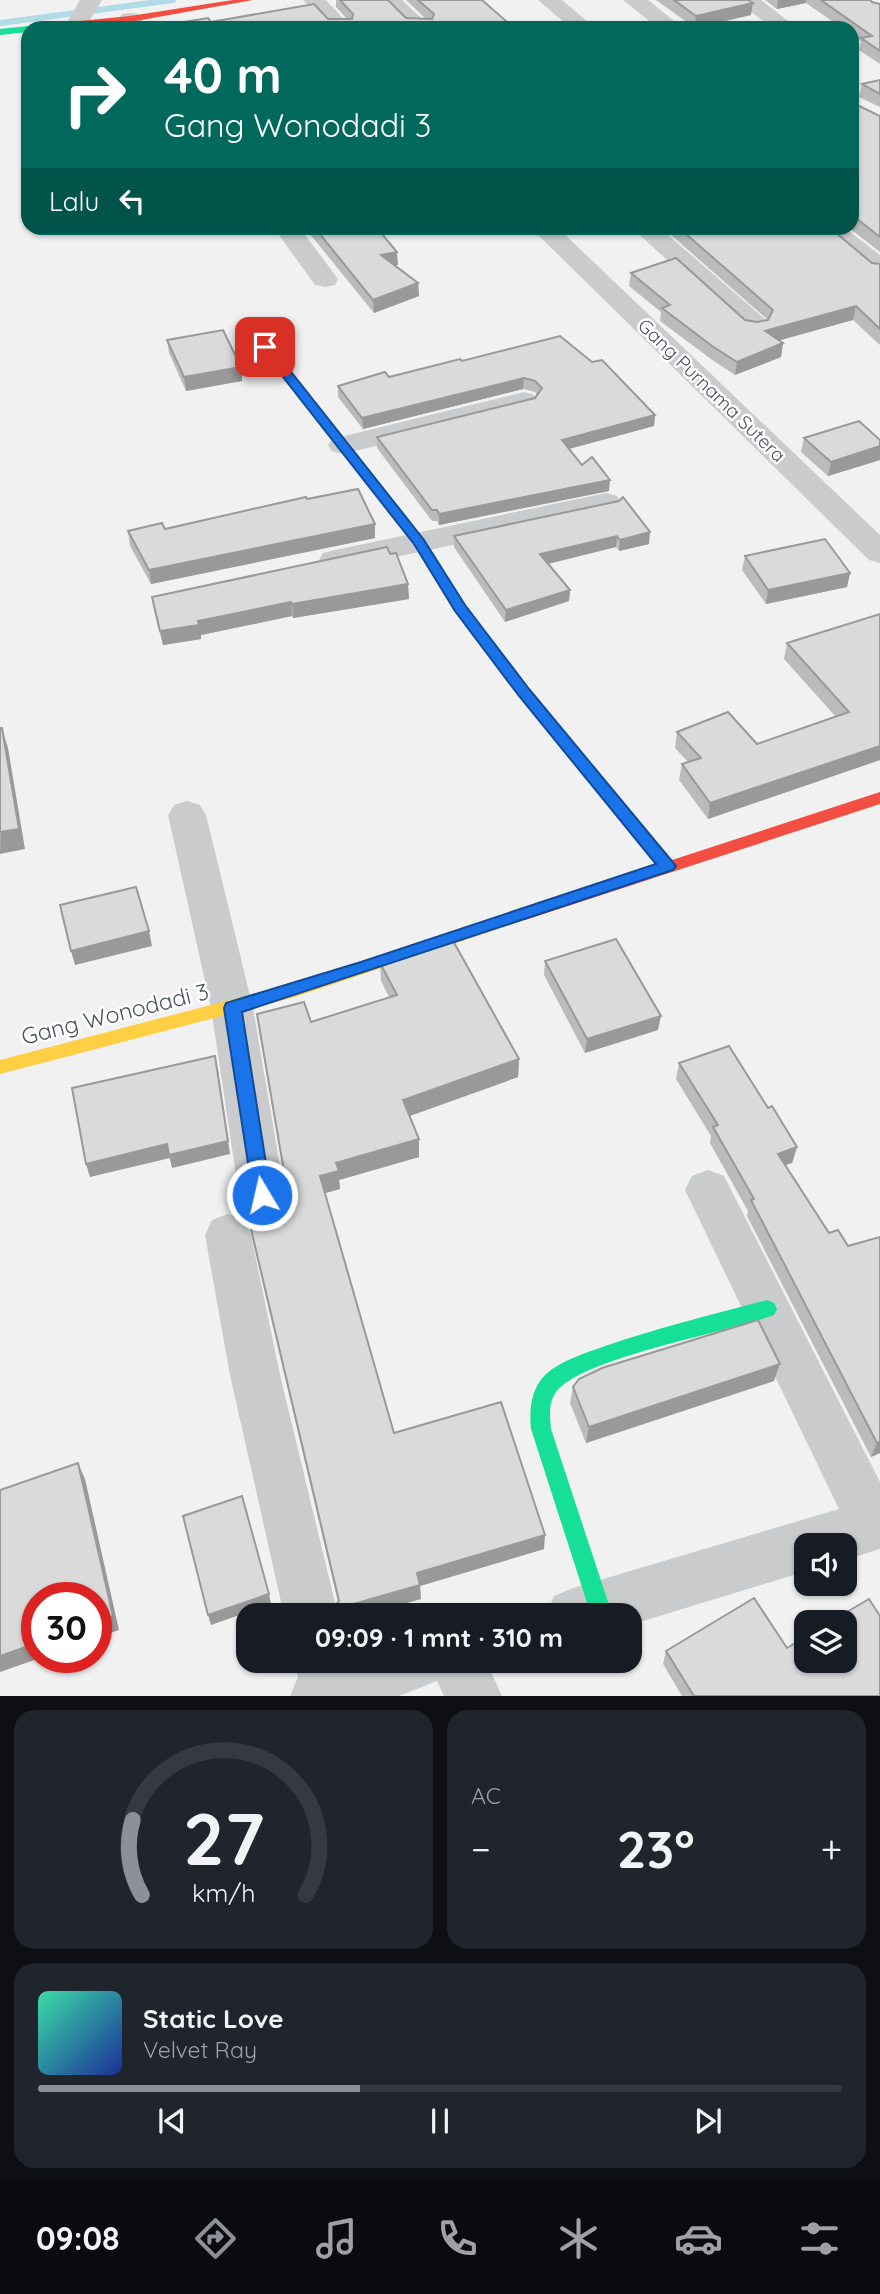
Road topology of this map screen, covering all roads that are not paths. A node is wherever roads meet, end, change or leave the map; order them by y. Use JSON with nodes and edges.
{"nodes":[{"id":1,"x":249,"y":0,"type":"edge"},
{"id":2,"x":314,"y":0,"type":"edge"},
{"id":3,"x":389,"y":0,"type":"edge"},
{"id":4,"x":549,"y":0,"type":"edge"},
{"id":5,"x":634,"y":0,"type":"edge"},
{"id":6,"x":747,"y":0,"type":"edge"},
{"id":7,"x":83,"y":13,"type":"edge"},
{"id":8,"x":60,"y":21,"type":"edge"},
{"id":9,"x":120,"y":21,"type":"edge"},
{"id":10,"x":148,"y":21,"type":"edge"},
{"id":11,"x":334,"y":21,"type":"edge"},
{"id":12,"x":413,"y":21,"type":"edge"},
{"id":13,"x":575,"y":21,"type":"edge"},
{"id":14,"x":662,"y":21,"type":"edge"},
{"id":15,"x":776,"y":21,"type":"edge"},
{"id":16,"x":21,"y":30,"type":"edge"},
{"id":17,"x":0,"y":32,"type":"edge"},
{"id":18,"x":292,"y":235,"type":"edge"},
{"id":19,"x":551,"y":235,"type":"edge"},
{"id":20,"x":653,"y":235,"type":"edge"},
{"id":21,"x":839,"y":235,"type":"edge"},
{"id":22,"x":880,"y":268,"type":"edge"},
{"id":23,"x":325,"y":279,"type":"dead end"},
{"id":24,"x":755,"y":326,"type":"edge"},
{"id":25,"x":265,"y":347,"type":"dead end"},
{"id":26,"x":524,"y":401,"type":"edge"},
{"id":27,"x":343,"y":445,"type":"junction"},
{"id":28,"x":606,"y":503,"type":"edge"},
{"id":29,"x":419,"y":542,"type":"junction"},
{"id":30,"x":880,"y":553,"type":"edge"},
{"id":31,"x":312,"y":565,"type":"edge"},
{"id":32,"x":880,"y":798,"type":"edge"},
{"id":33,"x":187,"y":815,"type":"dead end"},
{"id":34,"x":668,"y":866,"type":"junction"},
{"id":35,"x":232,"y":1008,"type":"junction"},
{"id":36,"x":0,"y":1067,"type":"edge"},
{"id":37,"x":708,"y":1190,"type":"dead end"},
{"id":38,"x":262,"y":1195,"type":"dead end"},
{"id":39,"x":228,"y":1235,"type":"dead end"},
{"id":40,"x":767,"y":1309,"type":"junction"},
{"id":41,"x":877,"y":1524,"type":"edge"},
{"id":42,"x":308,"y":1603,"type":"edge"},
{"id":43,"x":584,"y":1603,"type":"edge"},
{"id":44,"x":616,"y":1603,"type":"edge"},
{"id":45,"x":367,"y":1673,"type":"edge"},
{"id":46,"x":462,"y":1673,"type":"edge"},
{"id":47,"x":323,"y":1683,"type":"edge"},
{"id":48,"x":474,"y":1696,"type":"edge"}],
"edges":[{"from":1,"to":10,"type":"street"},
{"from":2,"to":11,"type":"street"},
{"from":3,"to":12,"type":"street"},
{"from":4,"to":13,"type":"street"},
{"from":5,"to":14,"type":"street"},
{"from":6,"to":15,"type":"street"},
{"from":7,"to":8,"type":"street"},
{"from":7,"to":9,"type":"street"},
{"from":16,"to":17,"type":"street"},
{"from":18,"to":23,"type":"street"},
{"from":19,"to":30,"type":"street","name":"Gang Purnama Sutera"},
{"from":20,"to":24,"type":"street"},
{"from":21,"to":22,"type":"street"},
{"from":25,"to":27,"type":"street"},
{"from":26,"to":27,"type":"street"},
{"from":27,"to":29,"type":"street"},
{"from":28,"to":29,"type":"street"},
{"from":29,"to":31,"type":"street"},
{"from":29,"to":34,"type":"street"},
{"from":32,"to":34,"type":"street","name":"Gang Wonodadi 3"},
{"from":33,"to":35,"type":"street"},
{"from":34,"to":35,"type":"street","name":"Gang Wonodadi 3"},
{"from":35,"to":36,"type":"street","name":"Gang Wonodadi 3"},
{"from":35,"to":38,"type":"street"},
{"from":37,"to":40,"type":"street"},
{"from":39,"to":42,"type":"street"},
{"from":40,"to":41,"type":"street"},
{"from":40,"to":43,"type":"street"},
{"from":41,"to":44,"type":"street"},
{"from":45,"to":47,"type":"street"},
{"from":46,"to":48,"type":"street"}]}
